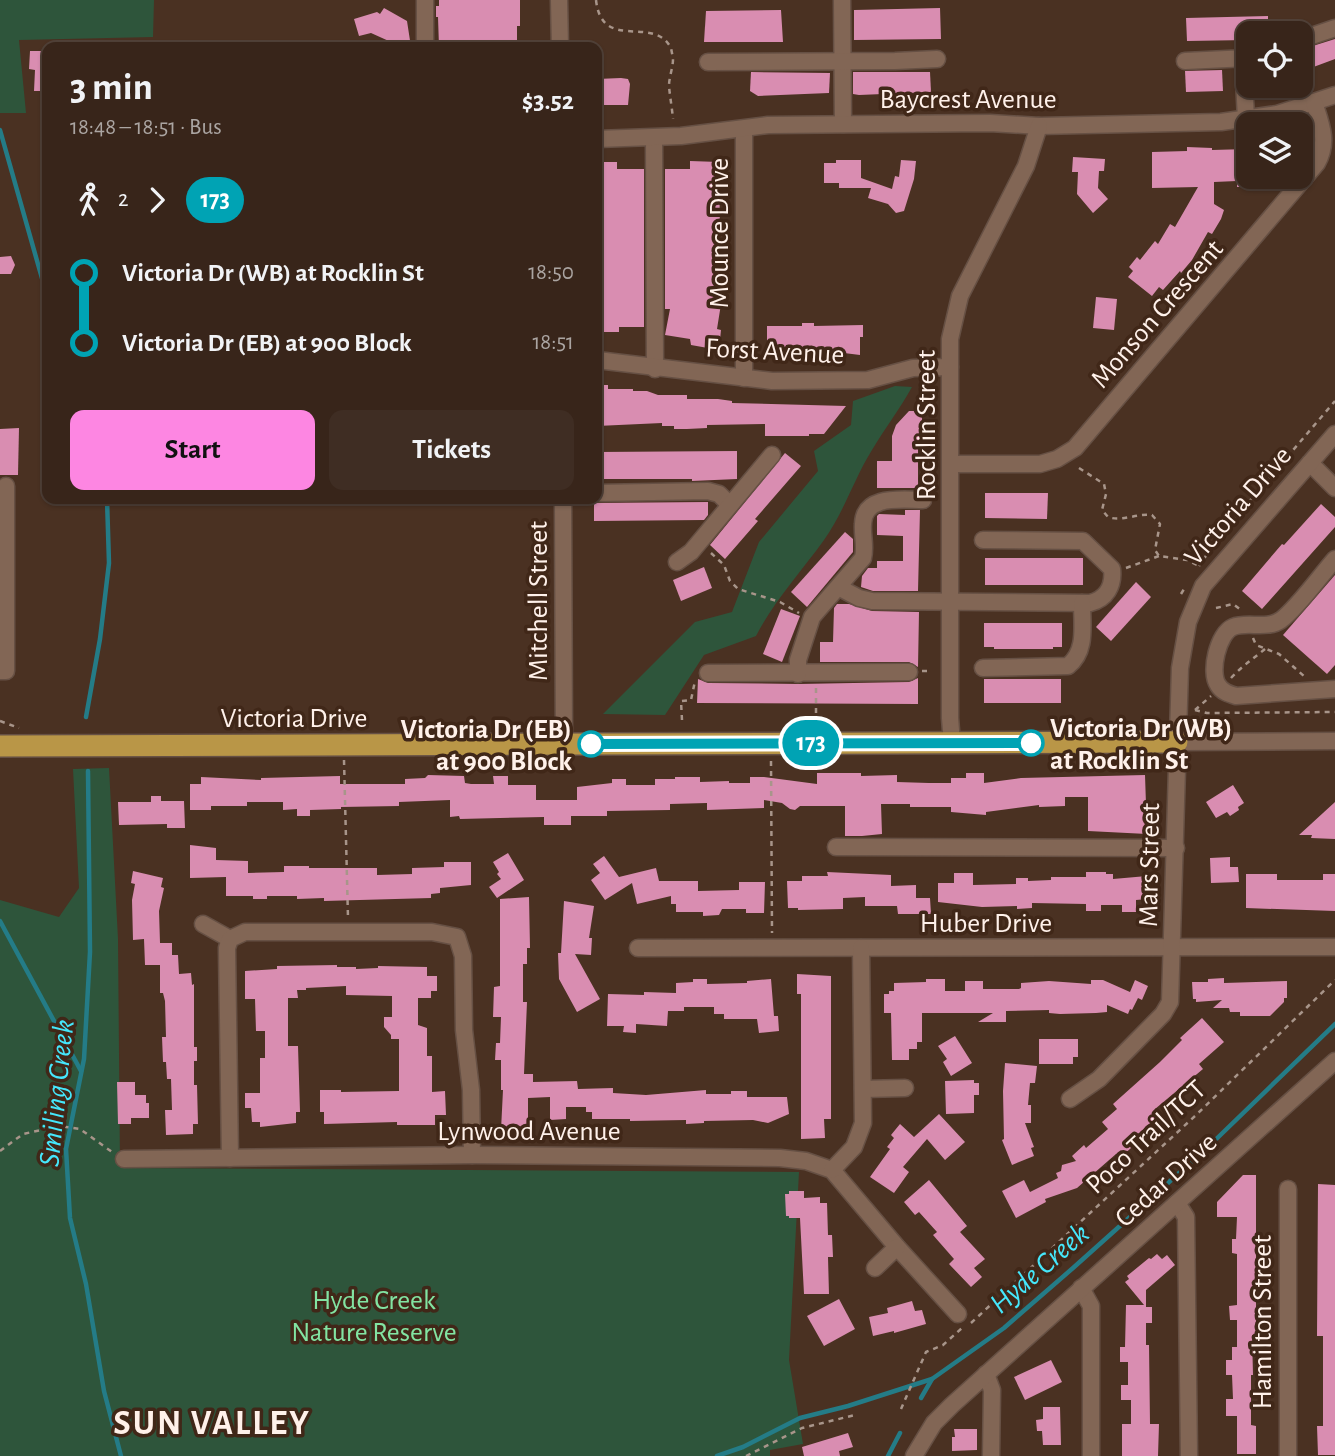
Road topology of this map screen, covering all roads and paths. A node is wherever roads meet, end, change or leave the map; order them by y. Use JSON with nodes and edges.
{"nodes":[{"id":1,"x":425,"y":0,"type":"edge"},
{"id":2,"x":559,"y":0,"type":"edge"},
{"id":3,"x":596,"y":0,"type":"edge"},
{"id":4,"x":842,"y":0,"type":"edge"},
{"id":5,"x":1335,"y":28,"type":"edge"},
{"id":6,"x":1313,"y":36,"type":"edge"},
{"id":7,"x":425,"y":42,"type":"edge"},
{"id":8,"x":560,"y":42,"type":"edge"},
{"id":9,"x":937,"y":59,"type":"dead end"},
{"id":10,"x":1236,"y":59,"type":"edge"},
{"id":11,"x":842,"y":61,"type":"junction"},
{"id":12,"x":1185,"y":61,"type":"dead end"},
{"id":13,"x":708,"y":62,"type":"dead end"},
{"id":14,"x":1335,"y":95,"type":"edge"},
{"id":15,"x":1314,"y":102,"type":"junction"},
{"id":16,"x":1283,"y":112,"type":"edge"},
{"id":17,"x":673,"y":119,"type":"dead end"},
{"id":18,"x":1236,"y":119,"type":"edge"},
{"id":19,"x":843,"y":124,"type":"junction"},
{"id":20,"x":1039,"y":126,"type":"junction"},
{"id":21,"x":744,"y":129,"type":"junction"},
{"id":22,"x":654,"y":138,"type":"junction"},
{"id":23,"x":602,"y":139,"type":"edge"},
{"id":24,"x":602,"y":361,"type":"edge"},
{"id":25,"x":950,"y":367,"type":"junction"},
{"id":26,"x":655,"y":369,"type":"junction"},
{"id":27,"x":744,"y":378,"type":"junction"},
{"id":28,"x":1335,"y":401,"type":"edge"},
{"id":29,"x":1335,"y":434,"type":"edge"},
{"id":30,"x":772,"y":455,"type":"dead end"},
{"id":31,"x":1310,"y":463,"type":"junction"},
{"id":32,"x":951,"y":464,"type":"junction"},
{"id":33,"x":1079,"y":468,"type":"dead end"},
{"id":34,"x":6,"y":486,"type":"dead end"},
{"id":35,"x":1335,"y":488,"type":"edge"},
{"id":36,"x":602,"y":493,"type":"edge"},
{"id":37,"x":923,"y":500,"type":"dead end"},
{"id":38,"x":563,"y":504,"type":"edge"},
{"id":39,"x":730,"y":505,"type":"junction"},
{"id":40,"x":983,"y":540,"type":"dead end"},
{"id":41,"x":3,"y":541,"type":"edge"},
{"id":42,"x":699,"y":543,"type":"junction"},
{"id":43,"x":1159,"y":556,"type":"junction"},
{"id":44,"x":1335,"y":559,"type":"edge"},
{"id":45,"x":677,"y":562,"type":"dead end"},
{"id":46,"x":1114,"y":573,"type":"junction"},
{"id":47,"x":1187,"y":585,"type":"dead end"},
{"id":48,"x":840,"y":588,"type":"junction"},
{"id":49,"x":1181,"y":594,"type":"dead end"},
{"id":50,"x":950,"y":602,"type":"junction"},
{"id":51,"x":1082,"y":603,"type":"junction"},
{"id":52,"x":812,"y":617,"type":"junction"},
{"id":53,"x":1252,"y":632,"type":"dead end"},
{"id":54,"x":1265,"y":649,"type":"junction"},
{"id":55,"x":983,"y":668,"type":"dead end"},
{"id":56,"x":0,"y":671,"type":"edge"},
{"id":57,"x":1228,"y":671,"type":"dead end"},
{"id":58,"x":908,"y":672,"type":"dead end"},
{"id":59,"x":797,"y":674,"type":"junction"},
{"id":60,"x":1292,"y":677,"type":"dead end"},
{"id":61,"x":1305,"y":677,"type":"junction"},
{"id":62,"x":701,"y":678,"type":"joint"},
{"id":63,"x":816,"y":686,"type":"dead end"},
{"id":64,"x":1333,"y":690,"type":"edge"},
{"id":65,"x":1216,"y":692,"type":"dead end"},
{"id":66,"x":1335,"y":712,"type":"edge"},
{"id":67,"x":682,"y":720,"type":"dead end"},
{"id":68,"x":816,"y":720,"type":"dead end"},
{"id":69,"x":1335,"y":741,"type":"edge"},
{"id":70,"x":1177,"y":742,"type":"junction"},
{"id":71,"x":952,"y":743,"type":"junction"},
{"id":72,"x":564,"y":744,"type":"junction"},
{"id":73,"x":771,"y":744,"type":"junction"},
{"id":74,"x":0,"y":746,"type":"edge"},
{"id":75,"x":345,"y":765,"type":"dead end"},
{"id":76,"x":836,"y":847,"type":"dead end"},
{"id":77,"x":1176,"y":848,"type":"junction"},
{"id":78,"x":203,"y":923,"type":"dead end"},
{"id":79,"x":348,"y":932,"type":"junction"},
{"id":80,"x":230,"y":939,"type":"junction"},
{"id":81,"x":772,"y":947,"type":"junction"},
{"id":82,"x":1335,"y":947,"type":"edge"},
{"id":83,"x":638,"y":948,"type":"dead end"},
{"id":84,"x":861,"y":948,"type":"junction"},
{"id":85,"x":1173,"y":948,"type":"junction"},
{"id":86,"x":1335,"y":980,"type":"edge"},
{"id":87,"x":1335,"y":1061,"type":"edge"},
{"id":88,"x":905,"y":1088,"type":"dead end"},
{"id":89,"x":863,"y":1089,"type":"junction"},
{"id":90,"x":1070,"y":1099,"type":"dead end"},
{"id":91,"x":0,"y":1151,"type":"edge"},
{"id":92,"x":472,"y":1155,"type":"junction"},
{"id":93,"x":230,"y":1158,"type":"junction"},
{"id":94,"x":124,"y":1159,"type":"joint"},
{"id":95,"x":832,"y":1170,"type":"junction"},
{"id":96,"x":1288,"y":1189,"type":"dead end"},
{"id":97,"x":1177,"y":1203,"type":"junction"},
{"id":98,"x":897,"y":1247,"type":"junction"},
{"id":99,"x":875,"y":1268,"type":"dead end"},
{"id":100,"x":1081,"y":1288,"type":"junction"},
{"id":101,"x":958,"y":1314,"type":"dead end"},
{"id":102,"x":986,"y":1374,"type":"junction"},
{"id":103,"x":901,"y":1409,"type":"dead end"},
{"id":104,"x":855,"y":1415,"type":"dead end"},
{"id":105,"x":746,"y":1456,"type":"edge"},
{"id":106,"x":914,"y":1456,"type":"edge"},
{"id":107,"x":991,"y":1456,"type":"edge"},
{"id":108,"x":1091,"y":1456,"type":"edge"},
{"id":109,"x":1189,"y":1456,"type":"edge"},
{"id":110,"x":1288,"y":1456,"type":"edge"}],
"edges":[{"from":1,"to":7,"type":"street"},
{"from":2,"to":8,"type":"street"},
{"from":3,"to":17,"type":"path"},
{"from":4,"to":11,"type":"street"},
{"from":5,"to":6,"type":"street"},
{"from":9,"to":11,"type":"street"},
{"from":10,"to":12,"type":"street"},
{"from":11,"to":13,"type":"street"},
{"from":11,"to":19,"type":"street"},
{"from":14,"to":15,"type":"street","name":"Baycrest Avenue"},
{"from":15,"to":16,"type":"street","name":"Baycrest Avenue"},
{"from":15,"to":32,"type":"street","name":"Monson Crescent"},
{"from":18,"to":20,"type":"street","name":"Baycrest Avenue"},
{"from":19,"to":20,"type":"street","name":"Baycrest Avenue"},
{"from":19,"to":21,"type":"street","name":"Baycrest Avenue"},
{"from":20,"to":25,"type":"street","name":"Rocklin Street"},
{"from":21,"to":22,"type":"street","name":"Baycrest Avenue"},
{"from":21,"to":27,"type":"street","name":"Mounce Drive"},
{"from":22,"to":23,"type":"street","name":"Baycrest Avenue"},
{"from":22,"to":26,"type":"street"},
{"from":24,"to":26,"type":"street","name":"Forst Avenue"},
{"from":25,"to":27,"type":"street","name":"Forst Avenue"},
{"from":25,"to":32,"type":"street","name":"Rocklin Street"},
{"from":26,"to":27,"type":"street","name":"Forst Avenue"},
{"from":28,"to":43,"type":"path"},
{"from":29,"to":31,"type":"street","name":"Victoria Drive"},
{"from":30,"to":39,"type":"street"},
{"from":31,"to":35,"type":"street"},
{"from":31,"to":70,"type":"street","name":"Victoria Drive"},
{"from":32,"to":50,"type":"street","name":"Rocklin Street"},
{"from":33,"to":43,"type":"path"},
{"from":34,"to":41,"type":"street"},
{"from":36,"to":39,"type":"street"},
{"from":37,"to":48,"type":"street"},
{"from":38,"to":72,"type":"street","name":"Mitchell Street"},
{"from":39,"to":42,"type":"street"},
{"from":40,"to":46,"type":"street"},
{"from":41,"to":56,"type":"street"},
{"from":42,"to":45,"type":"street"},
{"from":42,"to":52,"type":"path"},
{"from":43,"to":46,"type":"path"},
{"from":44,"to":64,"type":"street"},
{"from":46,"to":51,"type":"street"},
{"from":47,"to":49,"type":"path"},
{"from":48,"to":50,"type":"street"},
{"from":48,"to":52,"type":"street"},
{"from":50,"to":51,"type":"street"},
{"from":50,"to":71,"type":"street","name":"Rocklin Street"},
{"from":51,"to":55,"type":"street"},
{"from":52,"to":59,"type":"street"},
{"from":53,"to":54,"type":"path"},
{"from":54,"to":57,"type":"path"},
{"from":54,"to":61,"type":"path"},
{"from":58,"to":59,"type":"street"},
{"from":59,"to":62,"type":"street"},
{"from":60,"to":61,"type":"path"},
{"from":61,"to":64,"type":"path"},
{"from":62,"to":67,"type":"path"},
{"from":63,"to":68,"type":"path"},
{"from":65,"to":66,"type":"path"},
{"from":69,"to":70,"type":"street","name":"Victoria Drive"},
{"from":70,"to":71,"type":"main road","name":"Victoria Drive"},
{"from":70,"to":77,"type":"street","name":"Mars Street"},
{"from":71,"to":73,"type":"main road","name":"Victoria Drive"},
{"from":72,"to":73,"type":"main road","name":"Victoria Drive"},
{"from":72,"to":74,"type":"main road","name":"Victoria Drive"},
{"from":73,"to":81,"type":"path"},
{"from":75,"to":79,"type":"path"},
{"from":76,"to":77,"type":"street"},
{"from":77,"to":85,"type":"street","name":"Mars Street"},
{"from":78,"to":80,"type":"street"},
{"from":79,"to":80,"type":"street"},
{"from":79,"to":92,"type":"street"},
{"from":80,"to":93,"type":"street"},
{"from":81,"to":83,"type":"street","name":"Huber Drive"},
{"from":81,"to":84,"type":"street","name":"Huber Drive"},
{"from":82,"to":85,"type":"street","name":"Huber Drive"},
{"from":84,"to":85,"type":"street","name":"Huber Drive"},
{"from":84,"to":89,"type":"street"},
{"from":85,"to":90,"type":"street","name":"Mars Street"},
{"from":86,"to":103,"type":"path","name":"Poco Trail/TCT"},
{"from":87,"to":97,"type":"street","name":"Cedar Drive"},
{"from":88,"to":89,"type":"street"},
{"from":89,"to":95,"type":"street"},
{"from":91,"to":94,"type":"path"},
{"from":92,"to":93,"type":"street","name":"Lynwood Avenue"},
{"from":92,"to":95,"type":"street","name":"Lynwood Avenue"},
{"from":93,"to":94,"type":"street","name":"Lynwood Avenue"},
{"from":95,"to":98,"type":"street"},
{"from":96,"to":110,"type":"street","name":"Hamilton Street"},
{"from":97,"to":100,"type":"street","name":"Cedar Drive"},
{"from":97,"to":109,"type":"street"},
{"from":98,"to":99,"type":"street"},
{"from":98,"to":101,"type":"street"},
{"from":100,"to":102,"type":"street","name":"Cedar Drive"},
{"from":100,"to":108,"type":"street"},
{"from":102,"to":106,"type":"street","name":"Cedar Drive"},
{"from":102,"to":107,"type":"street"},
{"from":104,"to":105,"type":"path"}]}
